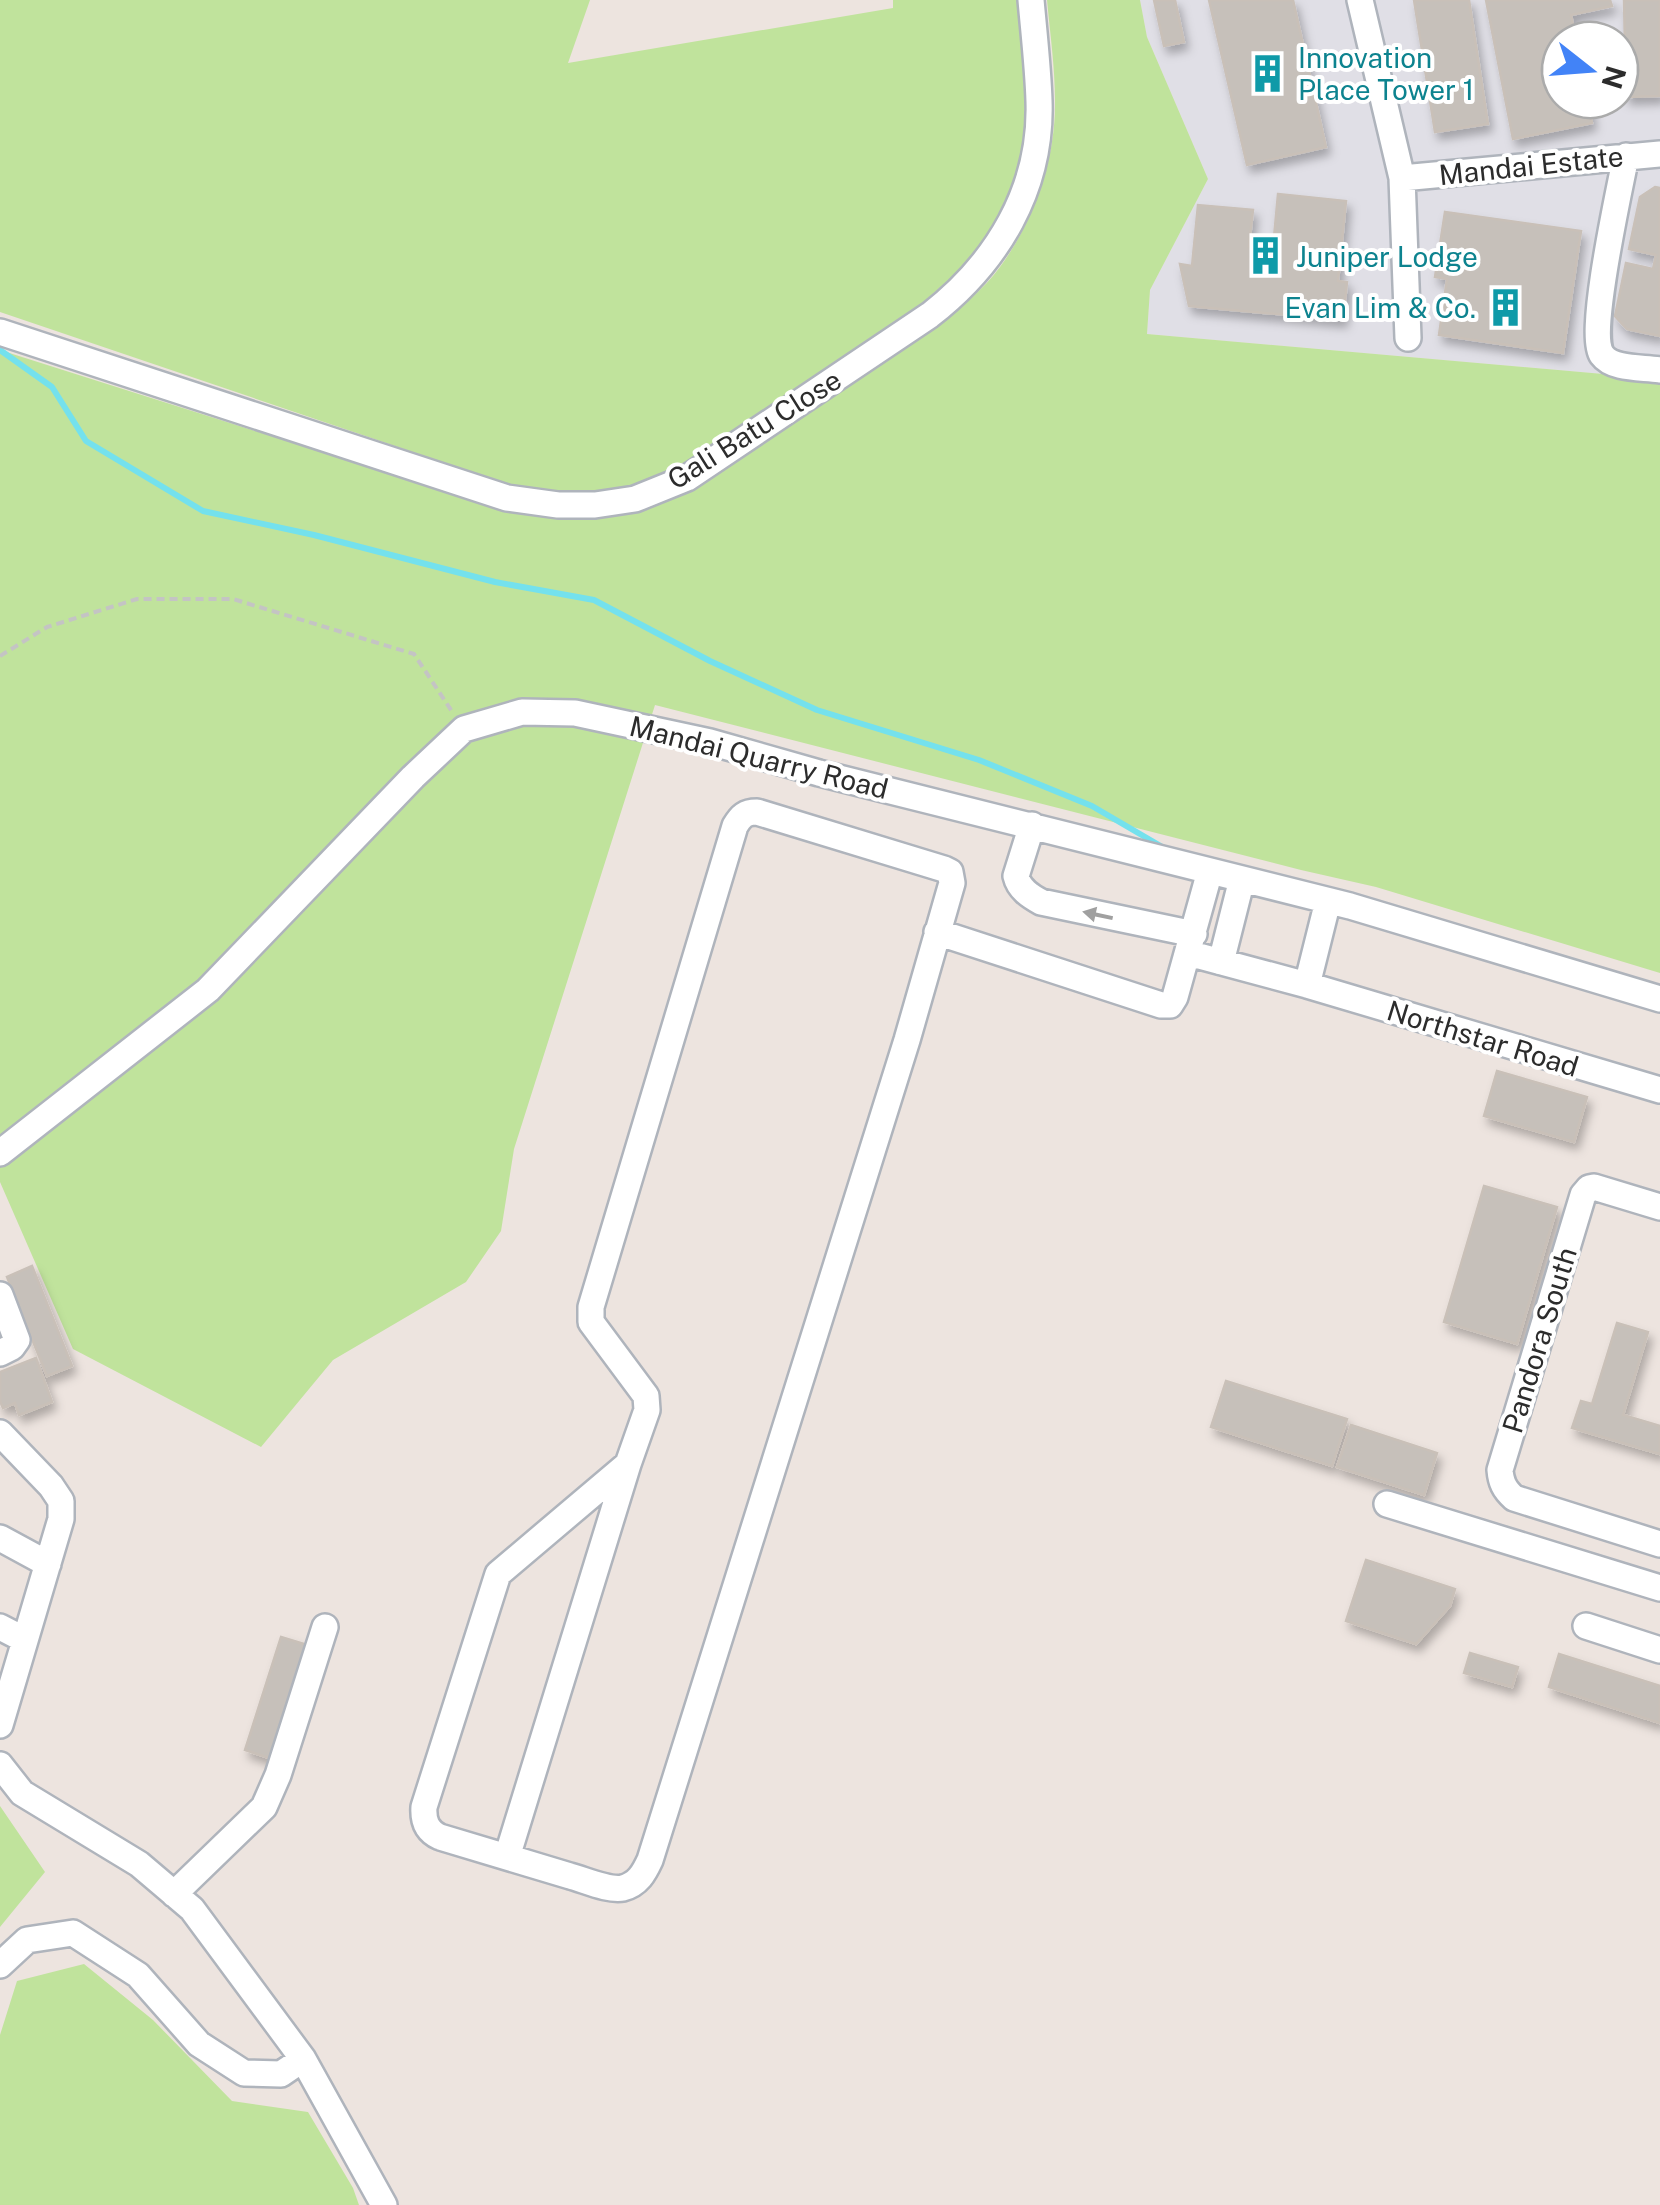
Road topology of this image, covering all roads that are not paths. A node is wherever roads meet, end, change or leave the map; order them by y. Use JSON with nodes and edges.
{"nodes":[{"id":1,"x":1031,"y":0,"type":"edge"},
{"id":2,"x":1360,"y":0,"type":"edge"},
{"id":3,"x":1660,"y":154,"type":"edge"},
{"id":4,"x":1626,"y":156,"type":"junction"},
{"id":5,"x":1402,"y":178,"type":"junction"},
{"id":6,"x":0,"y":332,"type":"edge"},
{"id":7,"x":1408,"y":338,"type":"dead end"},
{"id":8,"x":1660,"y":370,"type":"edge"},
{"id":9,"x":1032,"y":825,"type":"junction"},
{"id":10,"x":1210,"y":872,"type":"junction"},
{"id":11,"x":1242,"y":879,"type":"junction"},
{"id":12,"x":1328,"y":901,"type":"junction"},
{"id":13,"x":938,"y":932,"type":"junction"},
{"id":14,"x":1191,"y":944,"type":"junction"},
{"id":15,"x":1221,"y":962,"type":"junction"},
{"id":16,"x":1306,"y":985,"type":"junction"},
{"id":17,"x":1660,"y":999,"type":"edge"},
{"id":18,"x":1660,"y":1090,"type":"edge"},
{"id":19,"x":0,"y":1153,"type":"edge"},
{"id":20,"x":1660,"y":1207,"type":"edge"},
{"id":21,"x":0,"y":1295,"type":"edge"},
{"id":22,"x":0,"y":1353,"type":"edge"},
{"id":23,"x":0,"y":1432,"type":"edge"},
{"id":24,"x":628,"y":1464,"type":"junction"},
{"id":25,"x":1386,"y":1504,"type":"dead end"},
{"id":26,"x":0,"y":1538,"type":"edge"},
{"id":27,"x":1660,"y":1544,"type":"edge"},
{"id":28,"x":48,"y":1564,"type":"junction"},
{"id":29,"x":1660,"y":1588,"type":"edge"},
{"id":30,"x":325,"y":1626,"type":"dead end"},
{"id":31,"x":1586,"y":1626,"type":"dead end"},
{"id":32,"x":0,"y":1627,"type":"edge"},
{"id":33,"x":25,"y":1640,"type":"junction"},
{"id":34,"x":1660,"y":1650,"type":"edge"},
{"id":35,"x":1,"y":1719,"type":"edge"},
{"id":36,"x":0,"y":1766,"type":"edge"},
{"id":37,"x":508,"y":1857,"type":"junction"},
{"id":38,"x":174,"y":1894,"type":"junction"},
{"id":39,"x":0,"y":1965,"type":"edge"},
{"id":40,"x":303,"y":2060,"type":"junction"},
{"id":41,"x":384,"y":2205,"type":"edge"}],
"edges":[{"from":1,"to":6,"type":"street","name":"Gali Batu Close"},
{"from":2,"to":5,"type":"street","name":"Mandai Estate"},
{"from":3,"to":4,"type":"street","name":"Mandai Estate"},
{"from":4,"to":5,"type":"street","name":"Mandai Estate"},
{"from":4,"to":8,"type":"street"},
{"from":5,"to":7,"type":"street","name":"Mandai Estate"},
{"from":9,"to":10,"type":"street","name":"Mandai Quarry Road"},
{"from":14,"to":9,"type":"street","name":"Northstar Road","one_way":true},
{"from":9,"to":19,"type":"street","name":"Mandai Quarry Road"},
{"from":10,"to":11,"type":"street","name":"Mandai Quarry Road"},
{"from":10,"to":14,"type":"street"},
{"from":11,"to":12,"type":"street","name":"Mandai Quarry Road"},
{"from":11,"to":15,"type":"street"},
{"from":12,"to":16,"type":"street"},
{"from":12,"to":17,"type":"street","name":"Mandai Quarry Road"},
{"from":13,"to":14,"type":"street"},
{"from":13,"to":24,"type":"street"},
{"from":13,"to":37,"type":"street"},
{"from":14,"to":15,"type":"street","name":"Northstar Road"},
{"from":15,"to":16,"type":"street","name":"Northstar Road"},
{"from":16,"to":18,"type":"street","name":"Northstar Road"},
{"from":20,"to":27,"type":"street","name":"Pandora South"},
{"from":21,"to":22,"type":"street"},
{"from":23,"to":28,"type":"street"},
{"from":24,"to":37,"type":"street"},
{"from":24,"to":37,"type":"street"},
{"from":25,"to":29,"type":"street"},
{"from":26,"to":28,"type":"street"},
{"from":28,"to":33,"type":"street"},
{"from":30,"to":38,"type":"street"},
{"from":31,"to":34,"type":"street"},
{"from":32,"to":33,"type":"street"},
{"from":33,"to":35,"type":"street"},
{"from":36,"to":38,"type":"street"},
{"from":38,"to":40,"type":"street"},
{"from":39,"to":40,"type":"street"},
{"from":40,"to":41,"type":"street"}]}
